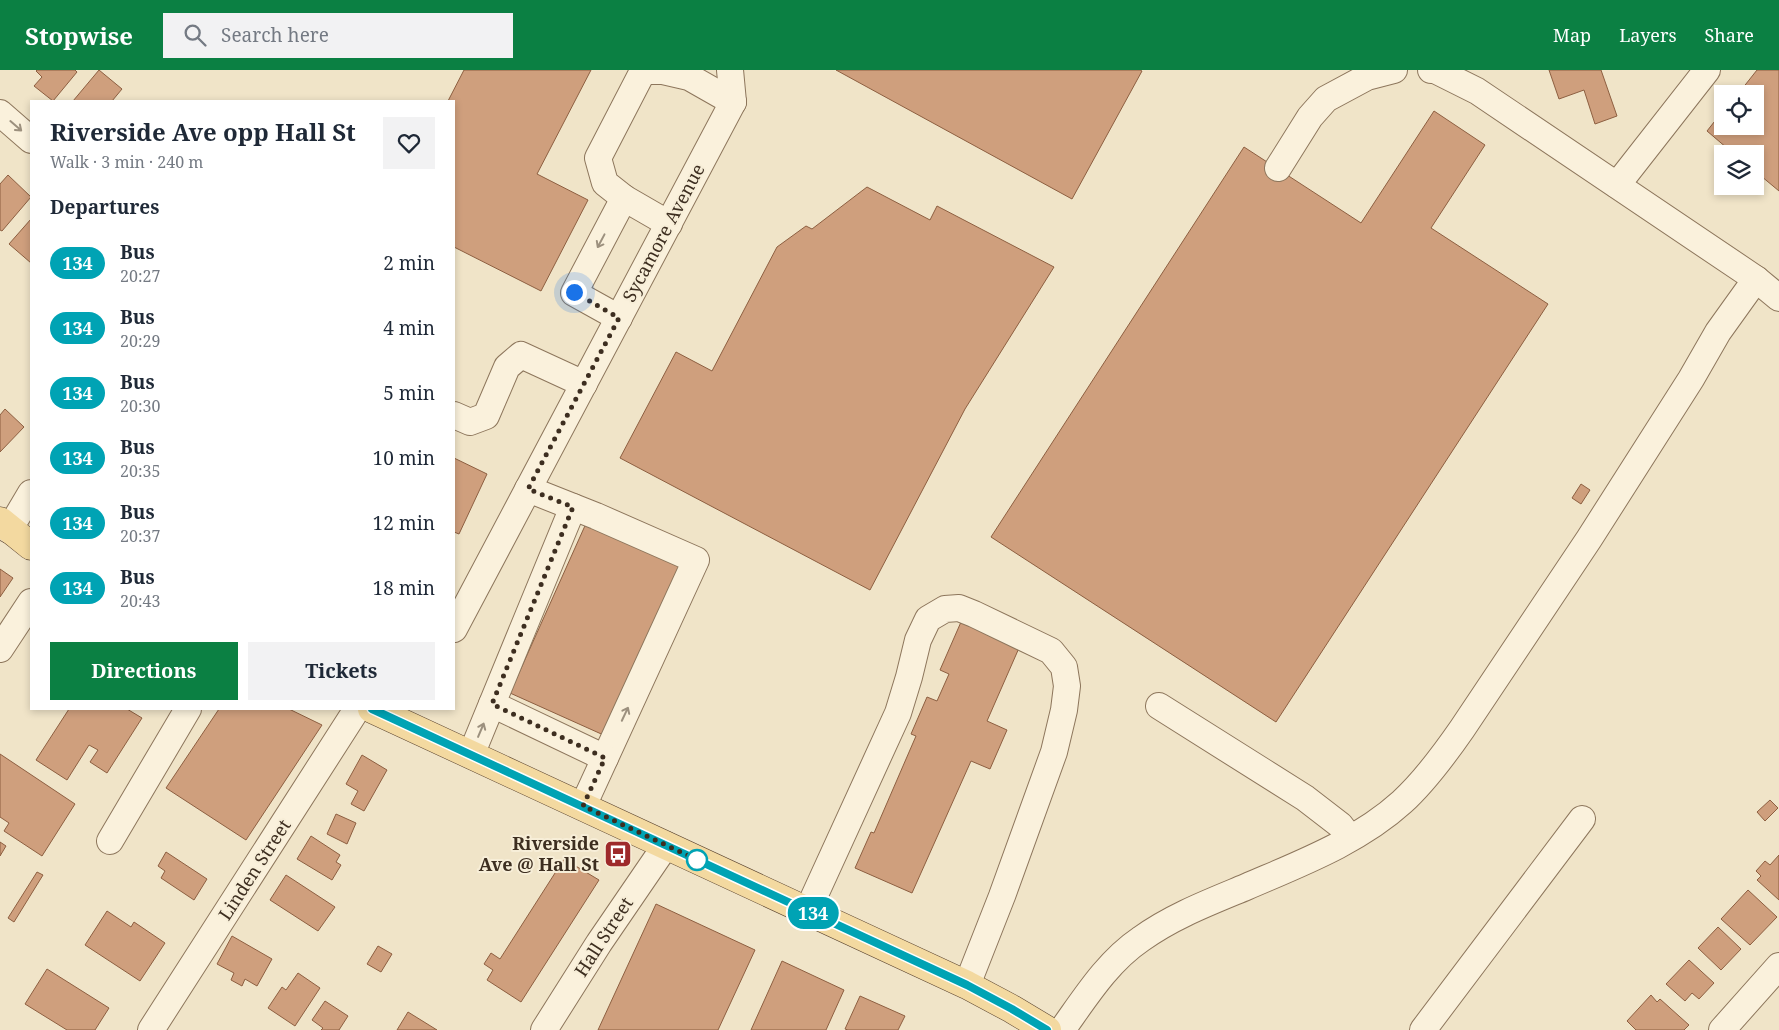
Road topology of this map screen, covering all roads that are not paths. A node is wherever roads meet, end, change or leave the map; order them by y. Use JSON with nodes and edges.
{"nodes":[{"id":1,"x":730,"y":70,"type":"edge"},
{"id":2,"x":1394,"y":70,"type":"edge"},
{"id":3,"x":1431,"y":70,"type":"edge"},
{"id":4,"x":1707,"y":70,"type":"edge"},
{"id":5,"x":733,"y":102,"type":"junction"},
{"id":6,"x":0,"y":113,"type":"edge"},
{"id":7,"x":30,"y":139,"type":"edge"},
{"id":8,"x":1278,"y":168,"type":"dead end"},
{"id":9,"x":1617,"y":185,"type":"junction"},
{"id":10,"x":624,"y":198,"type":"junction"},
{"id":11,"x":669,"y":224,"type":"junction"},
{"id":12,"x":1756,"y":279,"type":"junction"},
{"id":13,"x":1779,"y":298,"type":"edge"},
{"id":14,"x":619,"y":318,"type":"junction"},
{"id":15,"x":584,"y":384,"type":"junction"},
{"id":16,"x":455,"y":415,"type":"edge"},
{"id":17,"x":528,"y":489,"type":"junction"},
{"id":18,"x":30,"y":494,"type":"edge"},
{"id":19,"x":573,"y":507,"type":"junction"},
{"id":20,"x":5,"y":526,"type":"edge"},
{"id":21,"x":30,"y":545,"type":"edge"},
{"id":22,"x":30,"y":604,"type":"edge"},
{"id":23,"x":455,"y":627,"type":"edge"},
{"id":24,"x":0,"y":649,"type":"edge"},
{"id":25,"x":492,"y":704,"type":"junction"},
{"id":26,"x":1159,"y":706,"type":"dead end"},
{"id":27,"x":187,"y":710,"type":"edge"},
{"id":28,"x":356,"y":710,"type":"edge"},
{"id":29,"x":377,"y":710,"type":"edge"},
{"id":30,"x":408,"y":716,"type":"edge"},
{"id":31,"x":471,"y":755,"type":"junction"},
{"id":32,"x":605,"y":758,"type":"junction"},
{"id":33,"x":583,"y":806,"type":"junction"},
{"id":34,"x":1582,"y":819,"type":"dead end"},
{"id":35,"x":1350,"y":838,"type":"junction"},
{"id":36,"x":110,"y":841,"type":"dead end"},
{"id":37,"x":666,"y":845,"type":"junction"},
{"id":38,"x":808,"y":910,"type":"junction"},
{"id":39,"x":1779,"y":966,"type":"edge"},
{"id":40,"x":967,"y":985,"type":"junction"},
{"id":41,"x":151,"y":1030,"type":"edge"},
{"id":42,"x":544,"y":1030,"type":"edge"},
{"id":43,"x":1047,"y":1030,"type":"edge"},
{"id":44,"x":1062,"y":1030,"type":"edge"},
{"id":45,"x":1423,"y":1030,"type":"edge"},
{"id":46,"x":1722,"y":1030,"type":"edge"}],
"edges":[{"from":1,"to":5,"type":"street"},
{"from":2,"to":8,"type":"street"},
{"from":3,"to":9,"type":"street"},
{"from":4,"to":9,"type":"street"},
{"from":5,"to":10,"type":"street"},
{"from":5,"to":11,"type":"street","name":"Sycamore Avenue"},
{"from":6,"to":7,"type":"street","one_way":true},
{"from":9,"to":12,"type":"street"},
{"from":10,"to":11,"type":"street"},
{"from":10,"to":14,"type":"street","one_way":true},
{"from":11,"to":14,"type":"street","name":"Sycamore Avenue"},
{"from":12,"to":13,"type":"street"},
{"from":12,"to":35,"type":"street"},
{"from":14,"to":15,"type":"street","name":"Sycamore Avenue"},
{"from":15,"to":16,"type":"street"},
{"from":15,"to":17,"type":"street","name":"Sycamore Avenue"},
{"from":17,"to":19,"type":"street"},
{"from":17,"to":23,"type":"street","name":"Sycamore Avenue"},
{"from":18,"to":20,"type":"street"},
{"from":19,"to":25,"type":"street"},
{"from":32,"to":19,"type":"street","one_way":true},
{"from":20,"to":21,"type":"main road"},
{"from":22,"to":24,"type":"street"},
{"from":31,"to":25,"type":"street","one_way":true},
{"from":25,"to":32,"type":"street"},
{"from":26,"to":35,"type":"street"},
{"from":27,"to":36,"type":"street"},
{"from":28,"to":41,"type":"street","name":"Linden Street"},
{"from":29,"to":30,"type":"main road"},
{"from":30,"to":31,"type":"main road"},
{"from":31,"to":33,"type":"main road"},
{"from":32,"to":33,"type":"street"},
{"from":33,"to":37,"type":"main road"},
{"from":34,"to":45,"type":"street"},
{"from":35,"to":44,"type":"street"},
{"from":37,"to":38,"type":"main road"},
{"from":37,"to":42,"type":"street","name":"Hall Street"},
{"from":38,"to":40,"type":"main road"},
{"from":38,"to":40,"type":"street"},
{"from":39,"to":46,"type":"street"},
{"from":40,"to":43,"type":"main road"}]}
